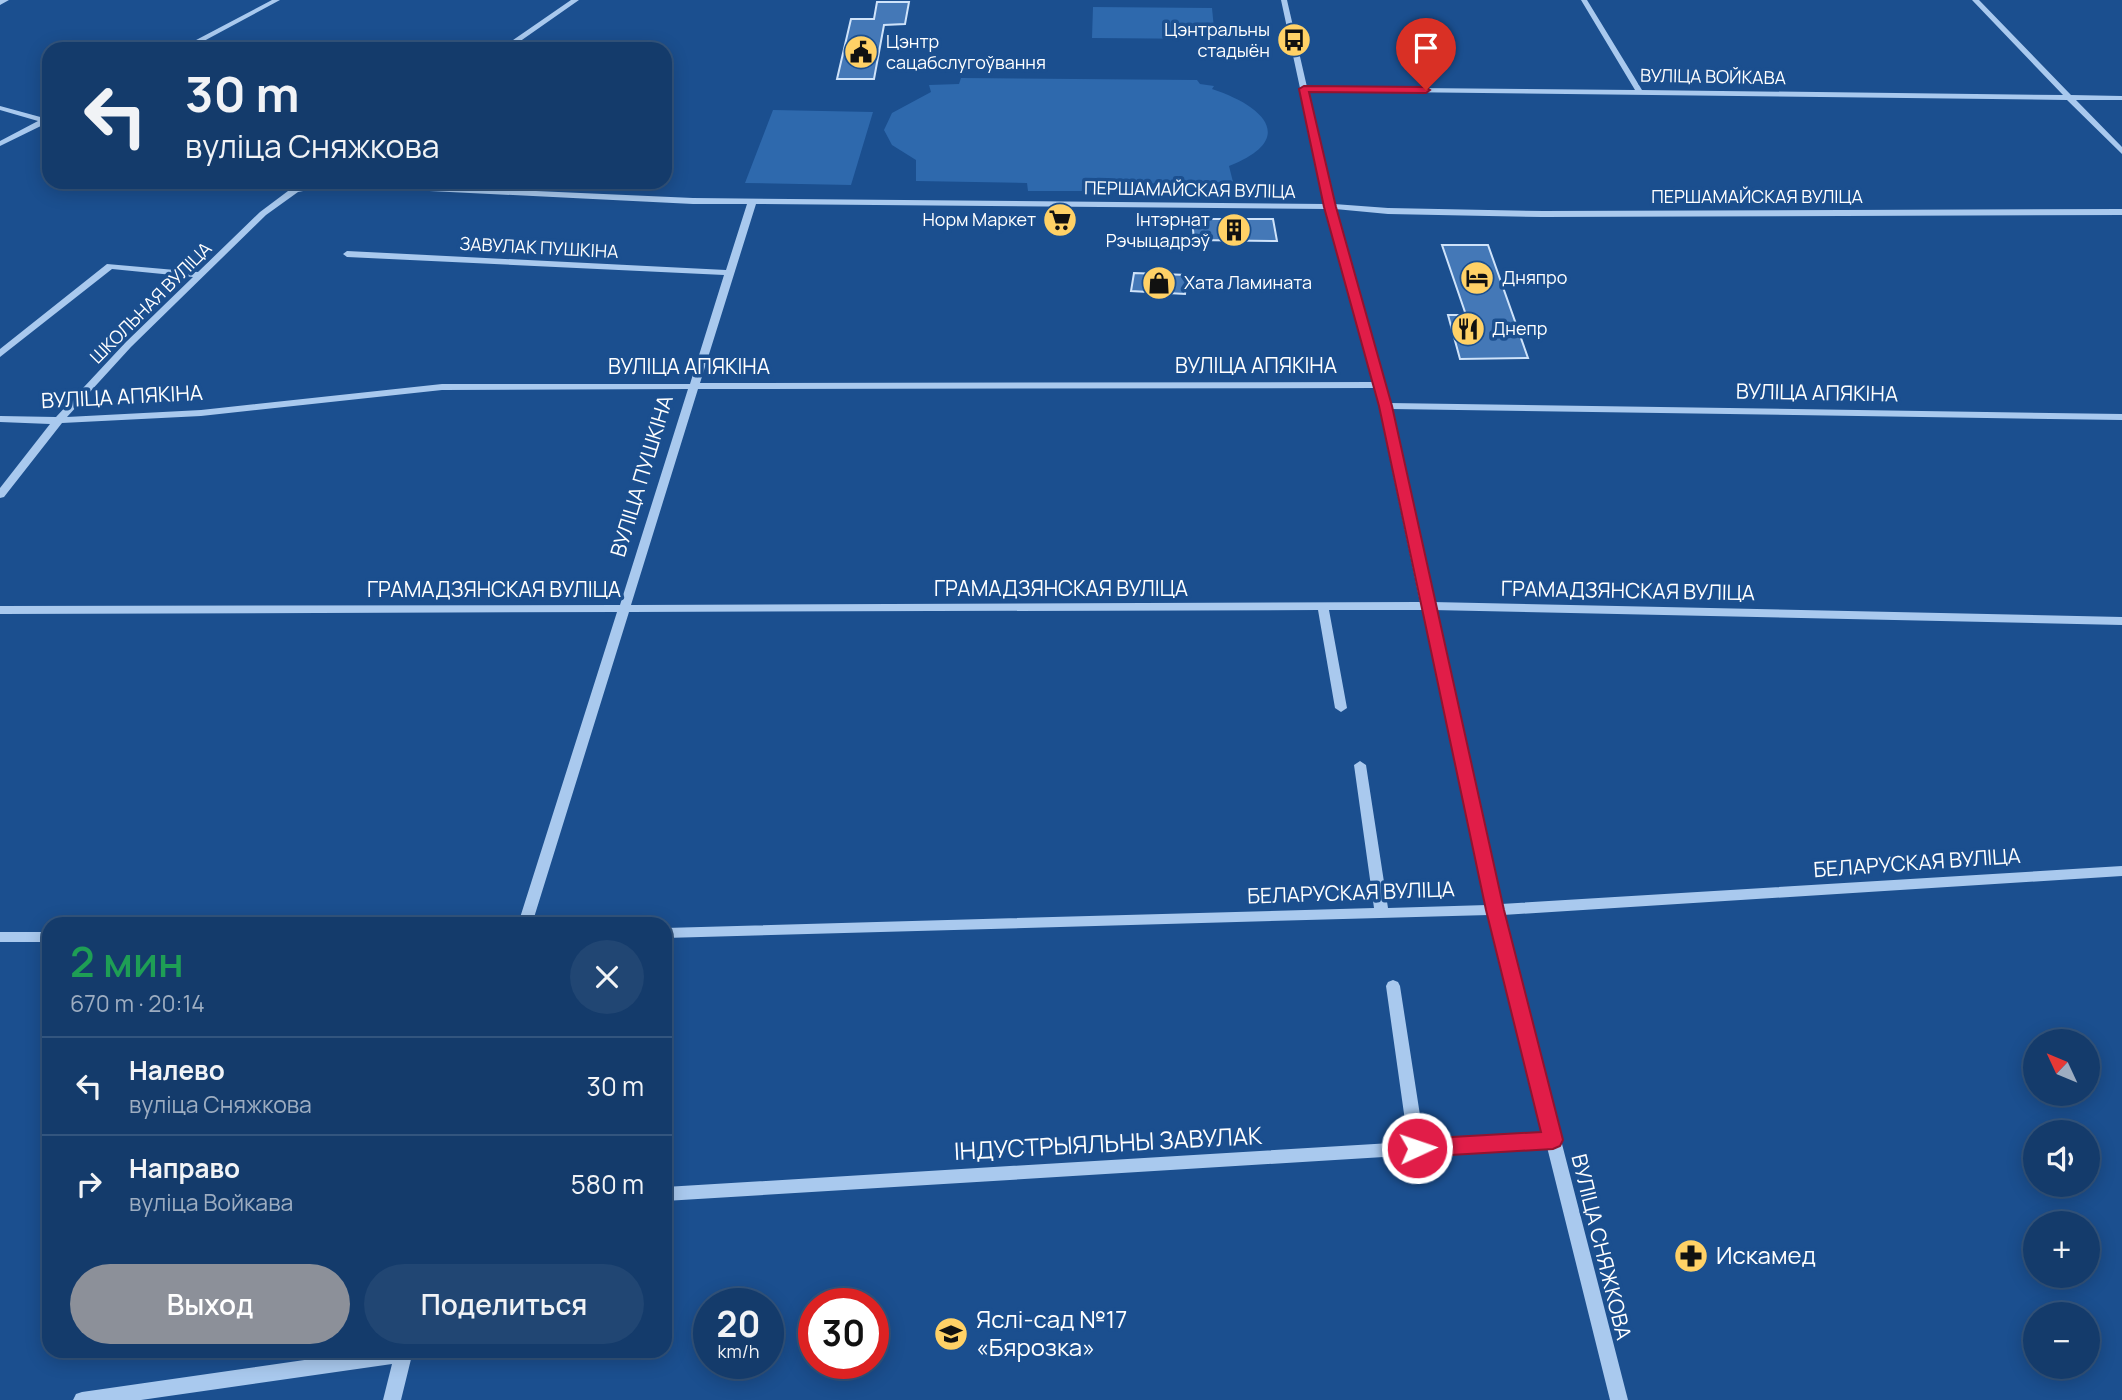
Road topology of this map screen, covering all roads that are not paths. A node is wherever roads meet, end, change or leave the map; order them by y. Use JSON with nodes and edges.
{"nodes":[{"id":1,"x":6,"y":0,"type":"edge"},
{"id":2,"x":277,"y":0,"type":"edge"},
{"id":3,"x":576,"y":0,"type":"edge"},
{"id":4,"x":1284,"y":0,"type":"edge"},
{"id":5,"x":1584,"y":0,"type":"edge"},
{"id":6,"x":1975,"y":0,"type":"edge"},
{"id":7,"x":0,"y":3,"type":"edge"},
{"id":8,"x":196,"y":42,"type":"edge"},
{"id":9,"x":514,"y":42,"type":"edge"},
{"id":10,"x":1304,"y":89,"type":"junction"},
{"id":11,"x":1639,"y":92,"type":"junction"},
{"id":12,"x":2067,"y":98,"type":"junction"},
{"id":13,"x":2122,"y":98,"type":"edge"},
{"id":14,"x":0,"y":108,"type":"edge"},
{"id":15,"x":42,"y":122,"type":"edge"},
{"id":16,"x":42,"y":124,"type":"edge"},
{"id":17,"x":0,"y":144,"type":"edge"},
{"id":18,"x":2122,"y":152,"type":"edge"},
{"id":19,"x":289,"y":189,"type":"edge"},
{"id":20,"x":299,"y":189,"type":"edge"},
{"id":21,"x":446,"y":189,"type":"edge"},
{"id":22,"x":293,"y":190,"type":"junction"},
{"id":23,"x":752,"y":202,"type":"junction"},
{"id":24,"x":1330,"y":207,"type":"junction"},
{"id":25,"x":2122,"y":212,"type":"edge"},
{"id":26,"x":346,"y":254,"type":"dead end"},
{"id":27,"x":730,"y":273,"type":"junction"},
{"id":28,"x":200,"y":275,"type":"junction"},
{"id":29,"x":0,"y":354,"type":"edge"},
{"id":30,"x":1379,"y":385,"type":"junction"},
{"id":31,"x":694,"y":387,"type":"junction"},
{"id":32,"x":1385,"y":406,"type":"junction"},
{"id":33,"x":2122,"y":417,"type":"edge"},
{"id":34,"x":0,"y":419,"type":"edge"},
{"id":35,"x":58,"y":420,"type":"junction"},
{"id":36,"x":0,"y":495,"type":"edge"},
{"id":37,"x":1428,"y":606,"type":"junction"},
{"id":38,"x":1323,"y":607,"type":"junction"},
{"id":39,"x":0,"y":610,"type":"edge"},
{"id":40,"x":624,"y":610,"type":"junction"},
{"id":41,"x":2122,"y":621,"type":"edge"},
{"id":42,"x":1341,"y":708,"type":"dead end"},
{"id":43,"x":1360,"y":765,"type":"dead end"},
{"id":44,"x":2122,"y":871,"type":"edge"},
{"id":45,"x":1495,"y":910,"type":"junction"},
{"id":46,"x":1382,"y":914,"type":"junction"},
{"id":47,"x":527,"y":917,"type":"edge"},
{"id":48,"x":672,"y":933,"type":"edge"},
{"id":49,"x":0,"y":937,"type":"edge"},
{"id":50,"x":42,"y":937,"type":"edge"},
{"id":51,"x":1393,"y":986,"type":"dead end"},
{"id":52,"x":1553,"y":1140,"type":"junction"},
{"id":53,"x":1417,"y":1148,"type":"junction"},
{"id":54,"x":672,"y":1194,"type":"edge"},
{"id":55,"x":370,"y":1358,"type":"edge"},
{"id":56,"x":403,"y":1358,"type":"edge"},
{"id":57,"x":82,"y":1400,"type":"edge"},
{"id":58,"x":392,"y":1400,"type":"edge"},
{"id":59,"x":1619,"y":1400,"type":"edge"}],
"edges":[{"from":1,"to":7,"type":"street"},
{"from":2,"to":8,"type":"street"},
{"from":3,"to":9,"type":"street"},
{"from":4,"to":10,"type":"street","name":"ВУЛІЦА СНЯЖКОВА"},
{"from":5,"to":11,"type":"street"},
{"from":6,"to":12,"type":"street"},
{"from":10,"to":11,"type":"street","name":"ВУЛІЦА ВОЙКАВА"},
{"from":10,"to":24,"type":"street","name":"ВУЛІЦА СНЯЖКОВА"},
{"from":11,"to":12,"type":"street","name":"ВУЛІЦА ВОЙКАВА"},
{"from":12,"to":13,"type":"street","name":"ВУЛІЦА ВОЙКАВА"},
{"from":12,"to":18,"type":"street"},
{"from":14,"to":15,"type":"street"},
{"from":16,"to":17,"type":"street"},
{"from":19,"to":22,"type":"street","name":"ПЕРШАМАЙСКАЯ ВУЛІЦА"},
{"from":20,"to":22,"type":"street","name":"ПЕРШАМАЙСКАЯ ВУЛІЦА"},
{"from":21,"to":23,"type":"street","name":"ПЕРШАМАЙСКАЯ ВУЛІЦА"},
{"from":22,"to":28,"type":"street","name":"ШКОЛЬНАЯ ВУЛІЦА"},
{"from":23,"to":24,"type":"street","name":"ПЕРШАМАЙСКАЯ ВУЛІЦА"},
{"from":23,"to":27,"type":"street","name":"ВУЛІЦА ПУШКІНА"},
{"from":24,"to":25,"type":"street","name":"ПЕРШАМАЙСКАЯ ВУЛІЦА"},
{"from":24,"to":30,"type":"street","name":"ВУЛІЦА СНЯЖКОВА"},
{"from":26,"to":27,"type":"street","name":"ЗАВУЛАК ПУШКІНА"},
{"from":27,"to":31,"type":"street","name":"ВУЛІЦА ПУШКІНА"},
{"from":28,"to":29,"type":"street"},
{"from":28,"to":35,"type":"street","name":"ШКОЛЬНАЯ ВУЛІЦА"},
{"from":30,"to":31,"type":"street","name":"ВУЛІЦА АПЯКІНА"},
{"from":30,"to":32,"type":"street","name":"ВУЛІЦА СНЯЖКОВА"},
{"from":31,"to":35,"type":"street","name":"ВУЛІЦА АПЯКІНА"},
{"from":31,"to":40,"type":"street","name":"ВУЛІЦА ПУШКІНА"},
{"from":32,"to":33,"type":"street","name":"ВУЛІЦА АПЯКІНА"},
{"from":32,"to":37,"type":"street","name":"ВУЛІЦА СНЯЖКОВА"},
{"from":34,"to":35,"type":"street","name":"ВУЛІЦА АПЯКІНА"},
{"from":35,"to":36,"type":"street","name":"ШКОЛЬНАЯ ВУЛІЦА"},
{"from":37,"to":38,"type":"street","name":"ГРАМАДЗЯНСКАЯ ВУЛІЦА"},
{"from":37,"to":41,"type":"street","name":"ГРАМАДЗЯНСКАЯ ВУЛІЦА"},
{"from":37,"to":45,"type":"street","name":"ВУЛІЦА СНЯЖКОВА"},
{"from":38,"to":40,"type":"street","name":"ГРАМАДЗЯНСКАЯ ВУЛІЦА"},
{"from":38,"to":42,"type":"street"},
{"from":39,"to":40,"type":"street","name":"ГРАМАДЗЯНСКАЯ ВУЛІЦА"},
{"from":40,"to":47,"type":"street","name":"ВУЛІЦА ПУШКІНА"},
{"from":43,"to":46,"type":"street"},
{"from":44,"to":45,"type":"street","name":"БЕЛАРУСКАЯ ВУЛІЦА"},
{"from":45,"to":46,"type":"street","name":"БЕЛАРУСКАЯ ВУЛІЦА"},
{"from":45,"to":52,"type":"street","name":"ВУЛІЦА СНЯЖКОВА"},
{"from":46,"to":48,"type":"street","name":"БЕЛАРУСКАЯ ВУЛІЦА"},
{"from":49,"to":50,"type":"street"},
{"from":51,"to":53,"type":"street"},
{"from":52,"to":53,"type":"street","name":"ІНДУСТРЫЯЛЬНЫ ЗАВУЛАК"},
{"from":52,"to":59,"type":"street","name":"ВУЛІЦА СНЯЖКОВА"},
{"from":53,"to":54,"type":"street","name":"ІНДУСТРЫЯЛЬНЫ ЗАВУЛАК"},
{"from":55,"to":57,"type":"street"},
{"from":56,"to":58,"type":"street"}]}
